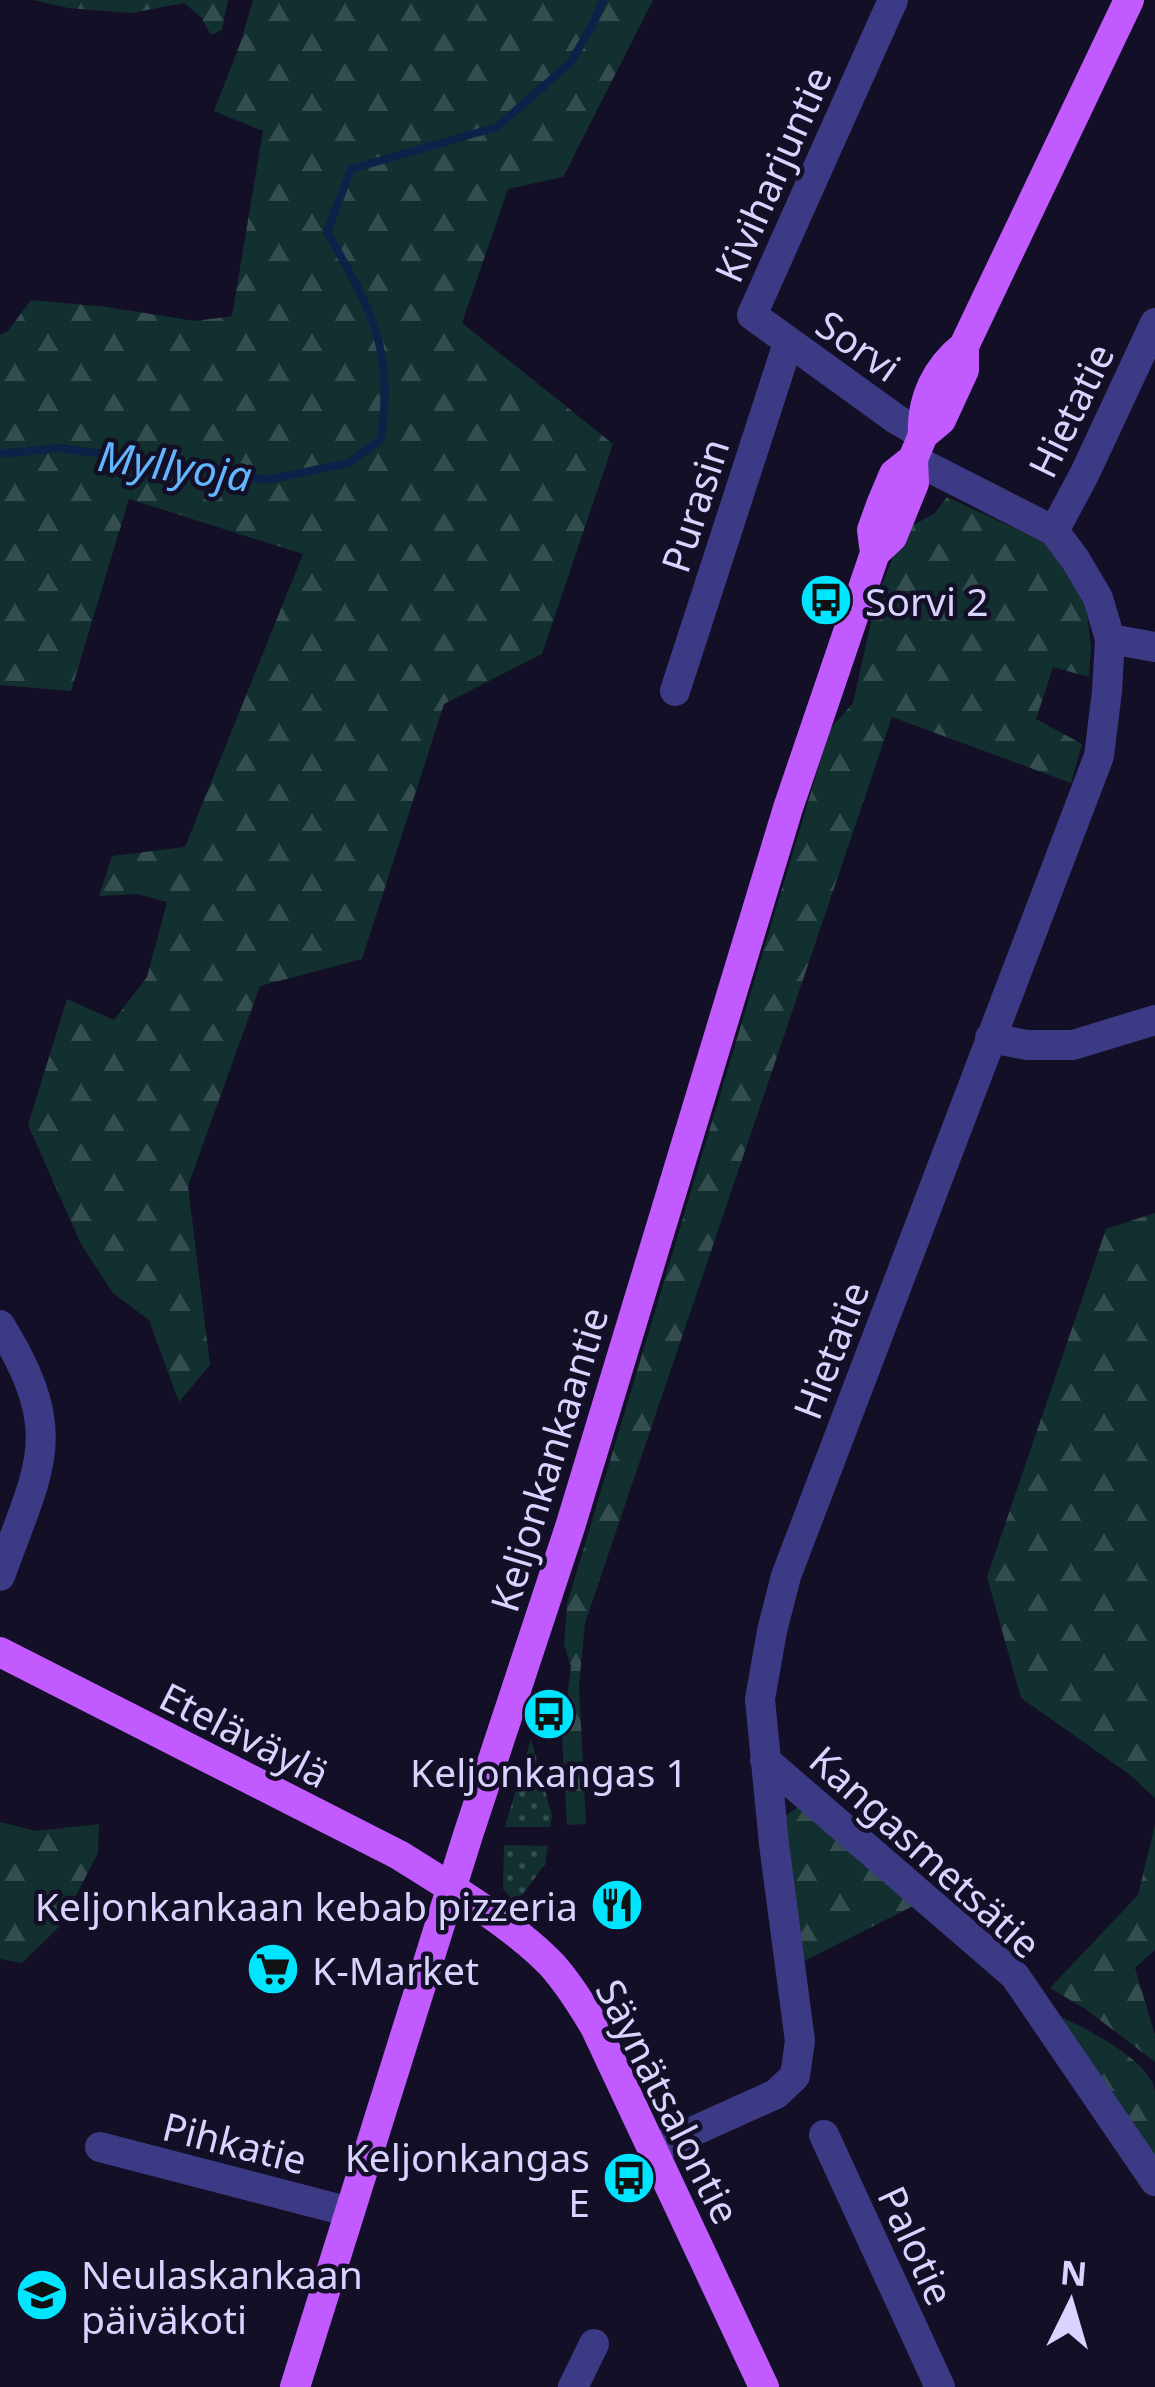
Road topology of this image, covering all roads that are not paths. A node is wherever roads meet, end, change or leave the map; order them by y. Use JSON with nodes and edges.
{"nodes":[{"id":1,"x":893,"y":0,"type":"edge"},
{"id":2,"x":1129,"y":0,"type":"edge"},
{"id":3,"x":752,"y":315,"type":"joint"},
{"id":4,"x":1155,"y":323,"type":"edge"},
{"id":5,"x":788,"y":343,"type":"junction"},
{"id":6,"x":918,"y":447,"type":"junction"},
{"id":7,"x":1054,"y":531,"type":"junction"},
{"id":8,"x":1110,"y":639,"type":"junction"},
{"id":9,"x":1155,"y":646,"type":"edge"},
{"id":10,"x":674,"y":691,"type":"dead end"},
{"id":11,"x":1155,"y":1020,"type":"edge"},
{"id":12,"x":990,"y":1038,"type":"junction"},
{"id":13,"x":0,"y":1325,"type":"edge"},
{"id":14,"x":0,"y":1576,"type":"edge"},
{"id":15,"x":0,"y":1652,"type":"edge"},
{"id":16,"x":765,"y":1760,"type":"junction"},
{"id":17,"x":453,"y":1889,"type":"junction"},
{"id":18,"x":824,"y":2135,"type":"dead end"},
{"id":19,"x":100,"y":2147,"type":"dead end"},
{"id":20,"x":654,"y":2149,"type":"junction"},
{"id":21,"x":1155,"y":2180,"type":"edge"},
{"id":22,"x":350,"y":2212,"type":"junction"},
{"id":23,"x":594,"y":2344,"type":"dead end"},
{"id":24,"x":295,"y":2387,"type":"edge"},
{"id":25,"x":573,"y":2387,"type":"edge"},
{"id":26,"x":764,"y":2387,"type":"edge"},
{"id":27,"x":940,"y":2387,"type":"edge"}],
"edges":[{"from":1,"to":3,"type":"street","name":"Kiviharjuntie"},
{"from":2,"to":6,"type":"main road","name":"Keljonkankaantie"},
{"from":3,"to":5,"type":"street","name":"Sorvi"},
{"from":4,"to":7,"type":"street","name":"Hietatie"},
{"from":5,"to":6,"type":"street","name":"Sorvi"},
{"from":5,"to":10,"type":"street","name":"Purasin"},
{"from":6,"to":7,"type":"street","name":"Hietatie"},
{"from":6,"to":17,"type":"main road","name":"Keljonkankaantie"},
{"from":7,"to":8,"type":"street","name":"Hietatie"},
{"from":8,"to":9,"type":"street"},
{"from":8,"to":12,"type":"street","name":"Hietatie"},
{"from":11,"to":12,"type":"street"},
{"from":12,"to":16,"type":"street","name":"Hietatie"},
{"from":13,"to":14,"type":"street"},
{"from":15,"to":17,"type":"main road","name":"Eteläväylä"},
{"from":16,"to":20,"type":"street","name":"Hietatie"},
{"from":16,"to":21,"type":"street","name":"Kangasmetsätie"},
{"from":17,"to":20,"type":"main road","name":"Säynätsalontie"},
{"from":17,"to":22,"type":"main road","name":"Keljonkankaantie"},
{"from":18,"to":27,"type":"street","name":"Palotie"},
{"from":19,"to":22,"type":"street","name":"Pihkatie"},
{"from":20,"to":26,"type":"main road","name":"Säynätsalontie"},
{"from":22,"to":24,"type":"main road","name":"Keljonkankaantie"},
{"from":23,"to":25,"type":"street"}]}
